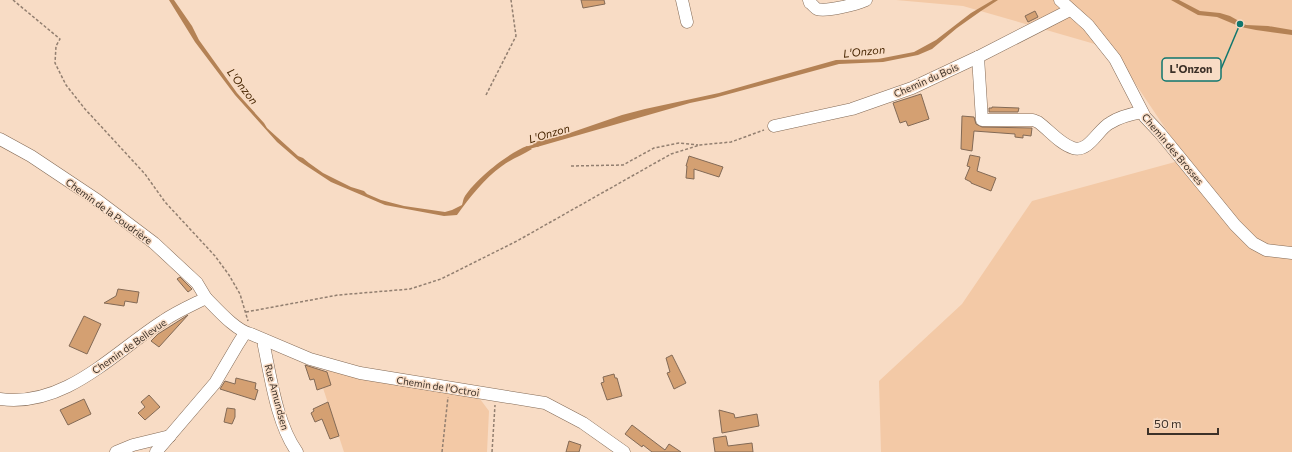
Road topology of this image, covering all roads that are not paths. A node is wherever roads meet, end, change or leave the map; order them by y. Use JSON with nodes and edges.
{"nodes":[{"id":1,"x":682,"y":0,"type":"edge"},
{"id":2,"x":809,"y":0,"type":"edge"},
{"id":3,"x":866,"y":0,"type":"edge"},
{"id":4,"x":1060,"y":0,"type":"edge"},
{"id":5,"x":1070,"y":10,"type":"junction"},
{"id":6,"x":687,"y":22,"type":"dead end"},
{"id":7,"x":978,"y":57,"type":"junction"},
{"id":8,"x":1142,"y":112,"type":"junction"},
{"id":9,"x":774,"y":126,"type":"road end"},
{"id":10,"x":0,"y":139,"type":"edge"},
{"id":11,"x":1292,"y":252,"type":"edge"},
{"id":12,"x":206,"y":298,"type":"junction"},
{"id":13,"x":248,"y":333,"type":"junction"},
{"id":14,"x":264,"y":340,"type":"junction"},
{"id":15,"x":0,"y":399,"type":"edge"},
{"id":16,"x":170,"y":436,"type":"junction"},
{"id":17,"x":116,"y":452,"type":"edge"},
{"id":18,"x":156,"y":452,"type":"edge"},
{"id":19,"x":297,"y":452,"type":"edge"},
{"id":20,"x":624,"y":452,"type":"edge"}],
"edges":[{"from":1,"to":6,"type":"street"},
{"from":2,"to":3,"type":"street"},
{"from":4,"to":5,"type":"street","name":"Chemin des Brosses"},
{"from":5,"to":7,"type":"street","name":"Chemin du Bois"},
{"from":5,"to":8,"type":"street","name":"Chemin des Brosses"},
{"from":7,"to":8,"type":"street"},
{"from":7,"to":9,"type":"street","name":"Chemin du Bois"},
{"from":8,"to":11,"type":"street","name":"Chemin des Brosses"},
{"from":10,"to":12,"type":"street","name":"Chemin de la Poudrière"},
{"from":12,"to":13,"type":"street"},
{"from":12,"to":15,"type":"street","name":"Chemin de Bellevue"},
{"from":13,"to":14,"type":"street","name":"Chemin de l'Octroi"},
{"from":13,"to":16,"type":"street"},
{"from":14,"to":19,"type":"street","name":"Rue Amundsen"},
{"from":14,"to":20,"type":"street","name":"Chemin de l'Octroi"},
{"from":16,"to":17,"type":"street"},
{"from":16,"to":18,"type":"street"}]}
